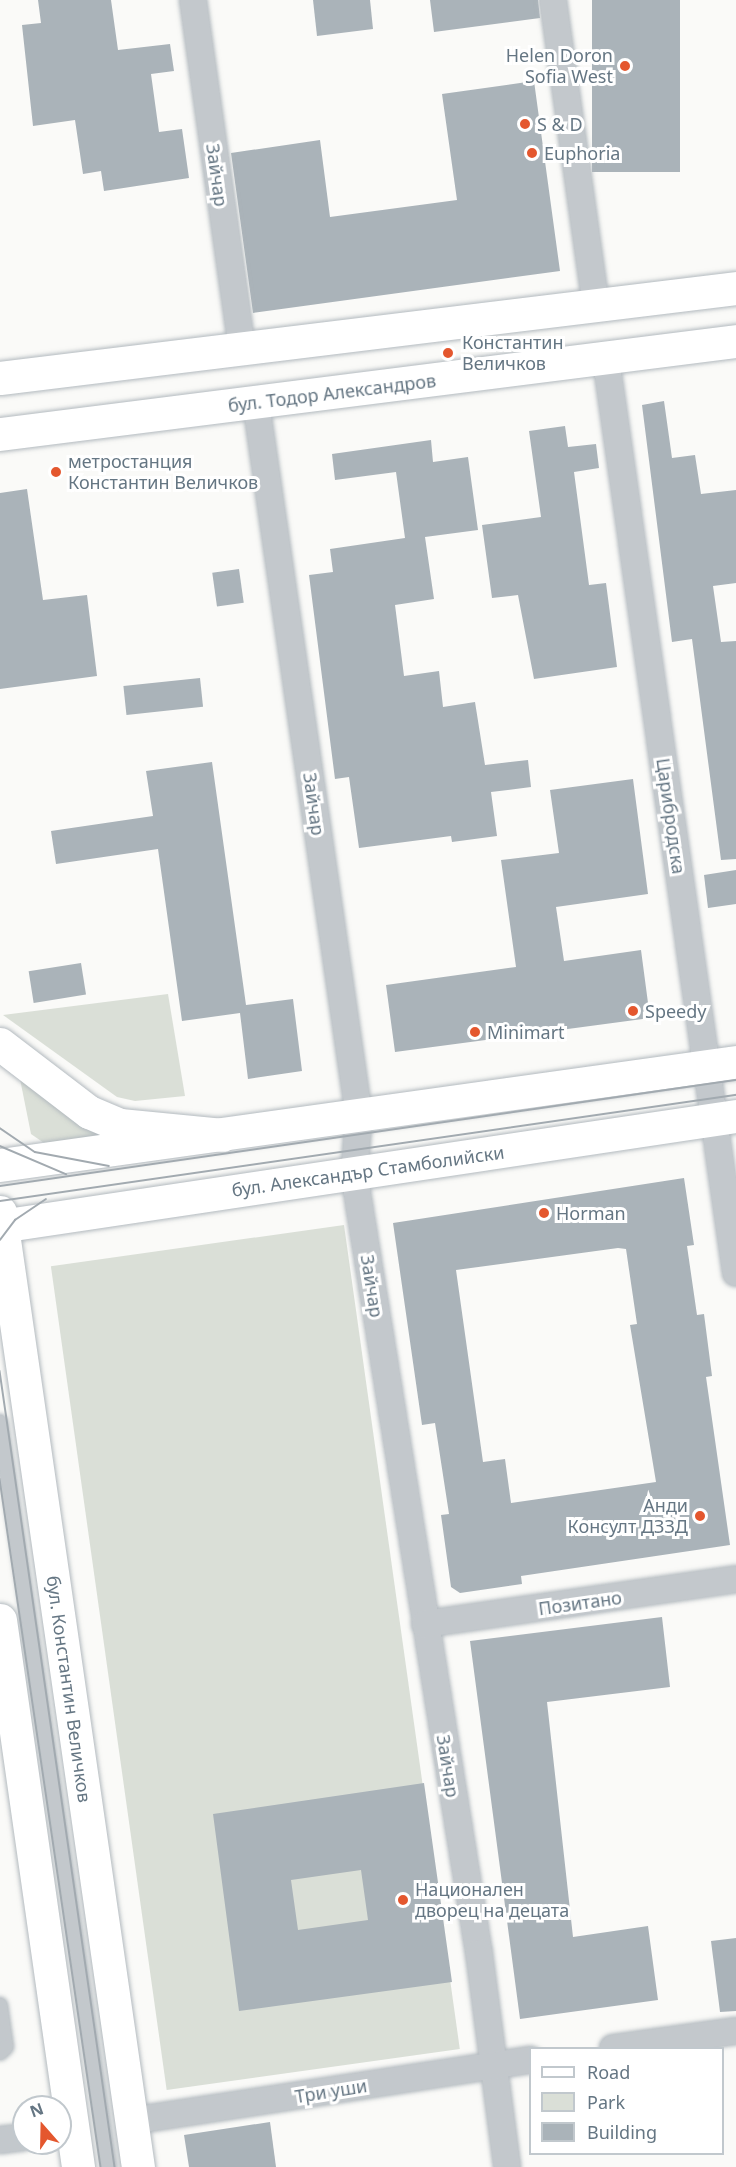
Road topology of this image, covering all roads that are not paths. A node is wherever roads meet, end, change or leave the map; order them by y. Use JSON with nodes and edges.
{"nodes":[{"id":1,"x":193,"y":0,"type":"edge"},
{"id":2,"x":553,"y":0,"type":"edge"},
{"id":3,"x":736,"y":288,"type":"edge"},
{"id":4,"x":596,"y":306,"type":"junction"},
{"id":5,"x":736,"y":341,"type":"edge"},
{"id":6,"x":242,"y":350,"type":"junction"},
{"id":7,"x":606,"y":359,"type":"junction"},
{"id":8,"x":0,"y":378,"type":"edge"},
{"id":9,"x":256,"y":403,"type":"junction"},
{"id":10,"x":0,"y":434,"type":"edge"},
{"id":11,"x":0,"y":1044,"type":"edge"},
{"id":12,"x":721,"y":1064,"type":"edge"},
{"id":13,"x":359,"y":1116,"type":"junction"},
{"id":14,"x":725,"y":1118,"type":"edge"},
{"id":15,"x":223,"y":1135,"type":"junction"},
{"id":16,"x":0,"y":1165,"type":"edge"},
{"id":17,"x":354,"y":1173,"type":"junction"},
{"id":18,"x":1,"y":1221,"type":"edge"},
{"id":19,"x":736,"y":1274,"type":"edge"},
{"id":20,"x":0,"y":1422,"type":"edge"},
{"id":21,"x":736,"y":1579,"type":"edge"},
{"id":22,"x":0,"y":1620,"type":"edge"},
{"id":23,"x":424,"y":1624,"type":"junction"},
{"id":24,"x":5,"y":1690,"type":"edge"},
{"id":25,"x":0,"y":2005,"type":"edge"},
{"id":26,"x":736,"y":2031,"type":"edge"},
{"id":27,"x":627,"y":2047,"type":"edge"},
{"id":28,"x":0,"y":2053,"type":"edge"},
{"id":29,"x":529,"y":2060,"type":"edge"},
{"id":30,"x":494,"y":2066,"type":"junction"},
{"id":31,"x":61,"y":2095,"type":"edge"},
{"id":32,"x":131,"y":2121,"type":"junction"},
{"id":33,"x":72,"y":2149,"type":"edge"},
{"id":34,"x":78,"y":2167,"type":"edge"},
{"id":35,"x":109,"y":2167,"type":"edge"},
{"id":36,"x":138,"y":2167,"type":"edge"},
{"id":37,"x":507,"y":2167,"type":"edge"}],
"edges":[{"from":1,"to":6,"type":"street","name":"Зайчар"},
{"from":2,"to":4,"type":"street"},
{"from":3,"to":4,"type":"main road"},
{"from":4,"to":6,"type":"main road"},
{"from":5,"to":7,"type":"main road","name":"бул. Тодор Александров"},
{"from":6,"to":8,"type":"main road"},
{"from":7,"to":9,"type":"main road","name":"бул. Тодор Александров"},
{"from":7,"to":12,"type":"street","name":"Царибродска"},
{"from":9,"to":10,"type":"main road","name":"бул. Тодор Александров"},
{"from":9,"to":13,"type":"street","name":"Зайчар"},
{"from":11,"to":15,"type":"main road"},
{"from":12,"to":13,"type":"main road"},
{"from":12,"to":14,"type":"street","name":"Царибродска"},
{"from":13,"to":15,"type":"main road"},
{"from":13,"to":17,"type":"street","name":"Зайчар"},
{"from":14,"to":17,"type":"main road","name":"бул. Александър Стамболийски"},
{"from":14,"to":19,"type":"street","name":"Царибродска"},
{"from":15,"to":16,"type":"main road"},
{"from":17,"to":18,"type":"main road","name":"бул. Александър Стамболийски"},
{"from":17,"to":23,"type":"street","name":"Зайчар"},
{"from":18,"to":32,"type":"main road","name":"бул. Константин Величков"},
{"from":20,"to":35,"type":"lane","name":"бул. Константин Величков"},
{"from":21,"to":23,"type":"street","name":"Позитано"},
{"from":22,"to":24,"type":"main road"},
{"from":23,"to":30,"type":"street","name":"Зайчар"},
{"from":24,"to":31,"type":"main road"},
{"from":25,"to":28,"type":"lane"},
{"from":26,"to":27,"type":"street"},
{"from":29,"to":30,"type":"street","name":"Три уши"},
{"from":30,"to":32,"type":"street","name":"Три уши"},
{"from":30,"to":37,"type":"street","name":"Зайчар"},
{"from":32,"to":36,"type":"main road","name":"бул. Константин Величков"},
{"from":33,"to":34,"type":"main road"}]}
